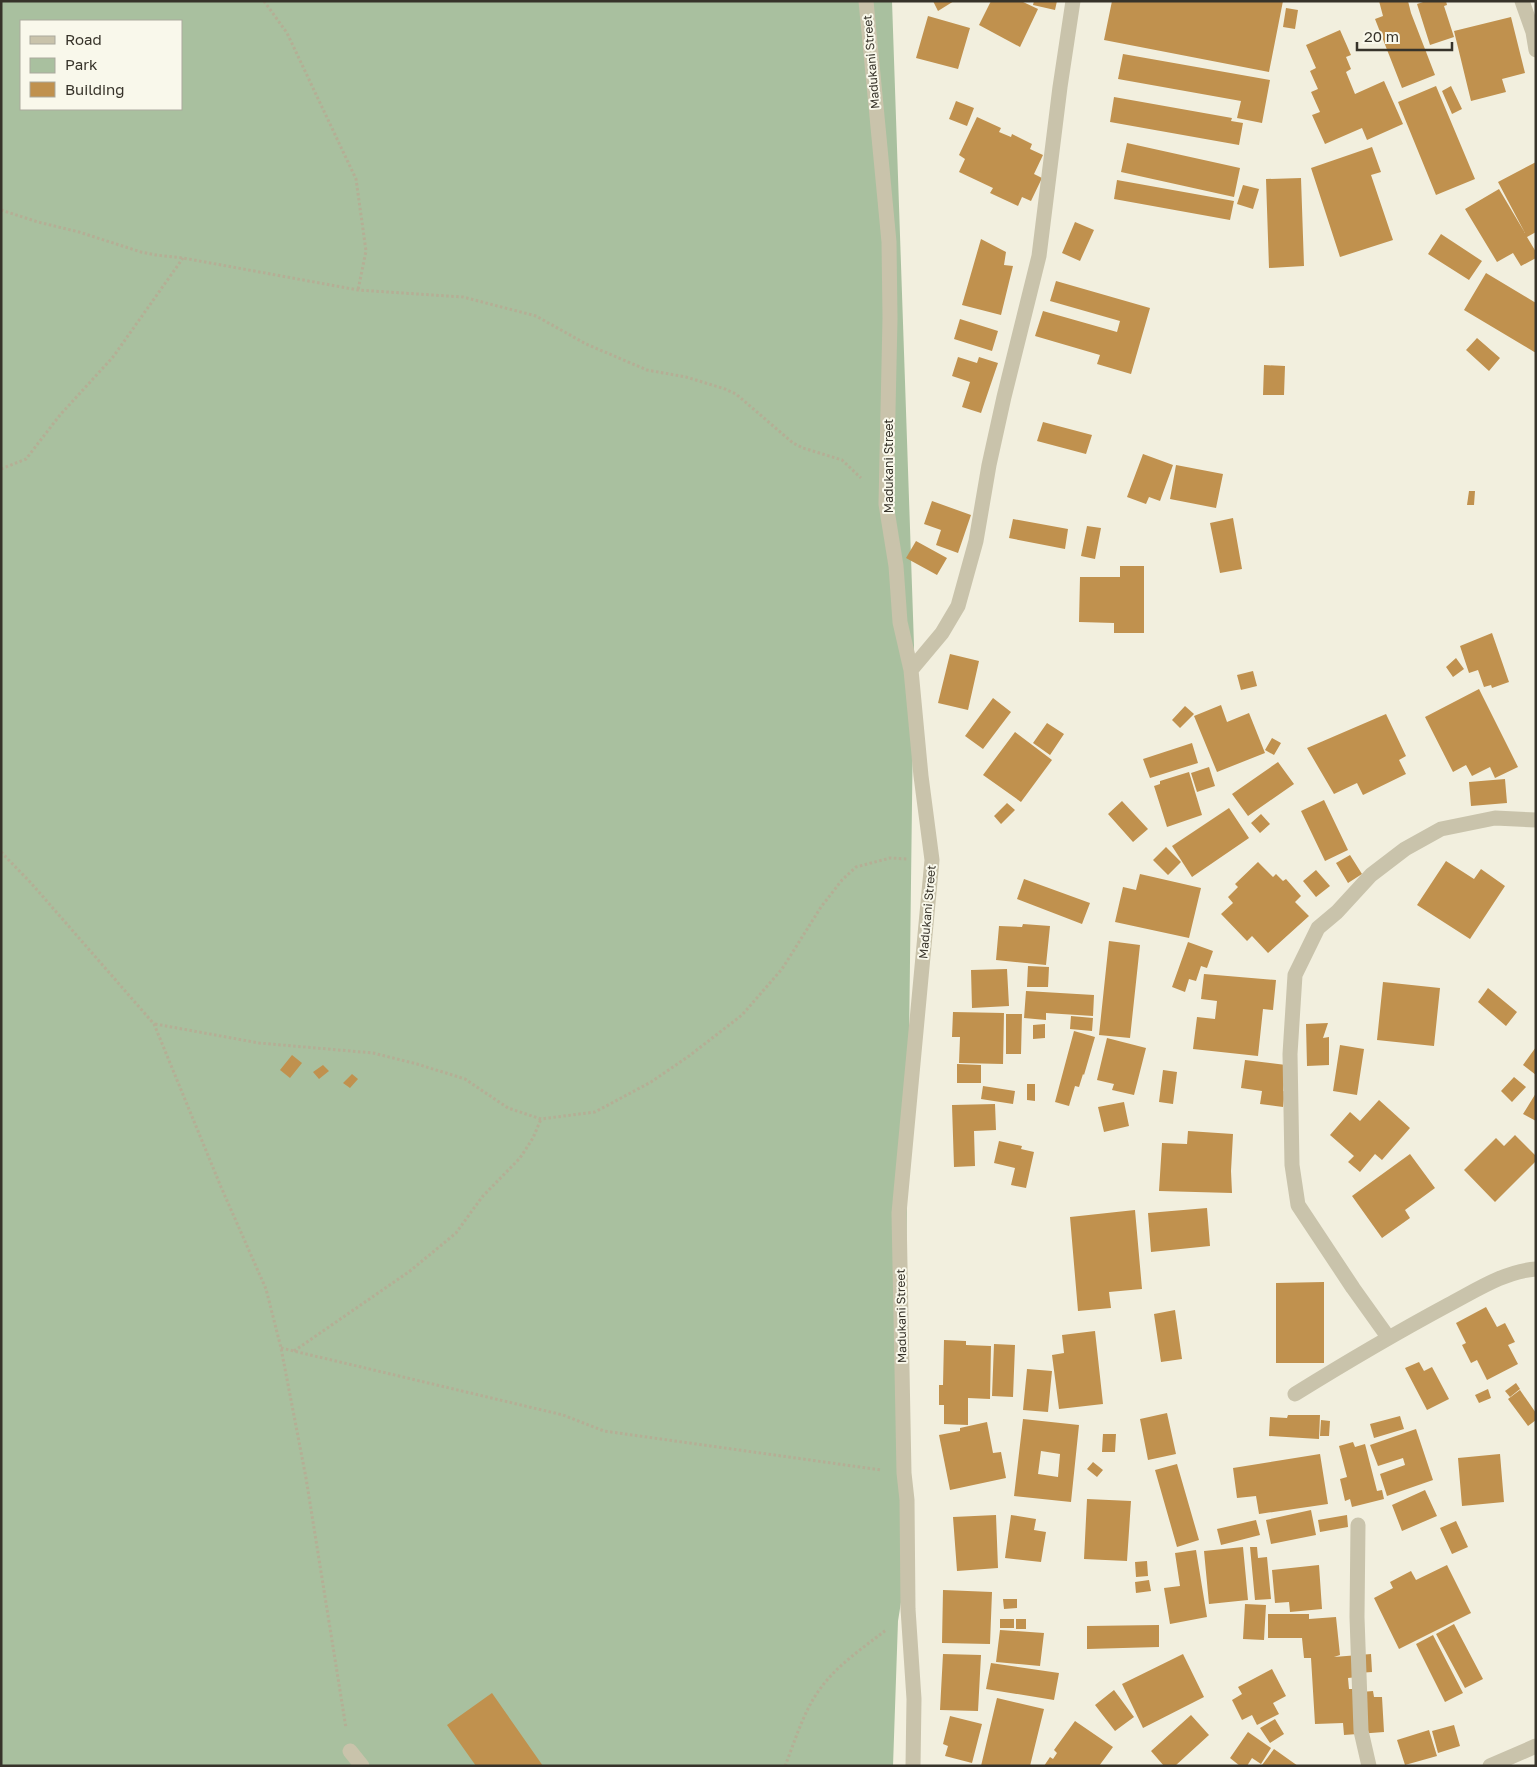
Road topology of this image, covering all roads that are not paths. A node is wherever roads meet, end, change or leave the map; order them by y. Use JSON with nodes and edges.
{"nodes":[{"id":1,"x":866,"y":1,"type":"edge"},
{"id":2,"x":1073,"y":1,"type":"edge"},
{"id":3,"x":1522,"y":1,"type":"edge"},
{"id":4,"x":1536,"y":50,"type":"edge"},
{"id":5,"x":912,"y":670,"type":"junction"},
{"id":6,"x":1536,"y":820,"type":"edge"},
{"id":7,"x":1536,"y":1269,"type":"edge"},
{"id":8,"x":1388,"y":1337,"type":"junction"},
{"id":9,"x":1294,"y":1394,"type":"dead end"},
{"id":10,"x":1358,"y":1525,"type":"dead end"},
{"id":11,"x":1536,"y":1746,"type":"edge"},
{"id":12,"x":350,"y":1751,"type":"road end"},
{"id":13,"x":362,"y":1766,"type":"edge"},
{"id":14,"x":913,"y":1766,"type":"edge"},
{"id":15,"x":1370,"y":1766,"type":"edge"},
{"id":16,"x":1490,"y":1766,"type":"edge"}],
"edges":[{"from":1,"to":5,"type":"street","name":"Madukani Street"},
{"from":2,"to":5,"type":"street"},
{"from":3,"to":4,"type":"street"},
{"from":5,"to":14,"type":"street","name":"Madukani Street"},
{"from":6,"to":8,"type":"street"},
{"from":7,"to":8,"type":"street"},
{"from":8,"to":9,"type":"street"},
{"from":10,"to":15,"type":"street"},
{"from":11,"to":16,"type":"street"},
{"from":12,"to":13,"type":"street"}]}
